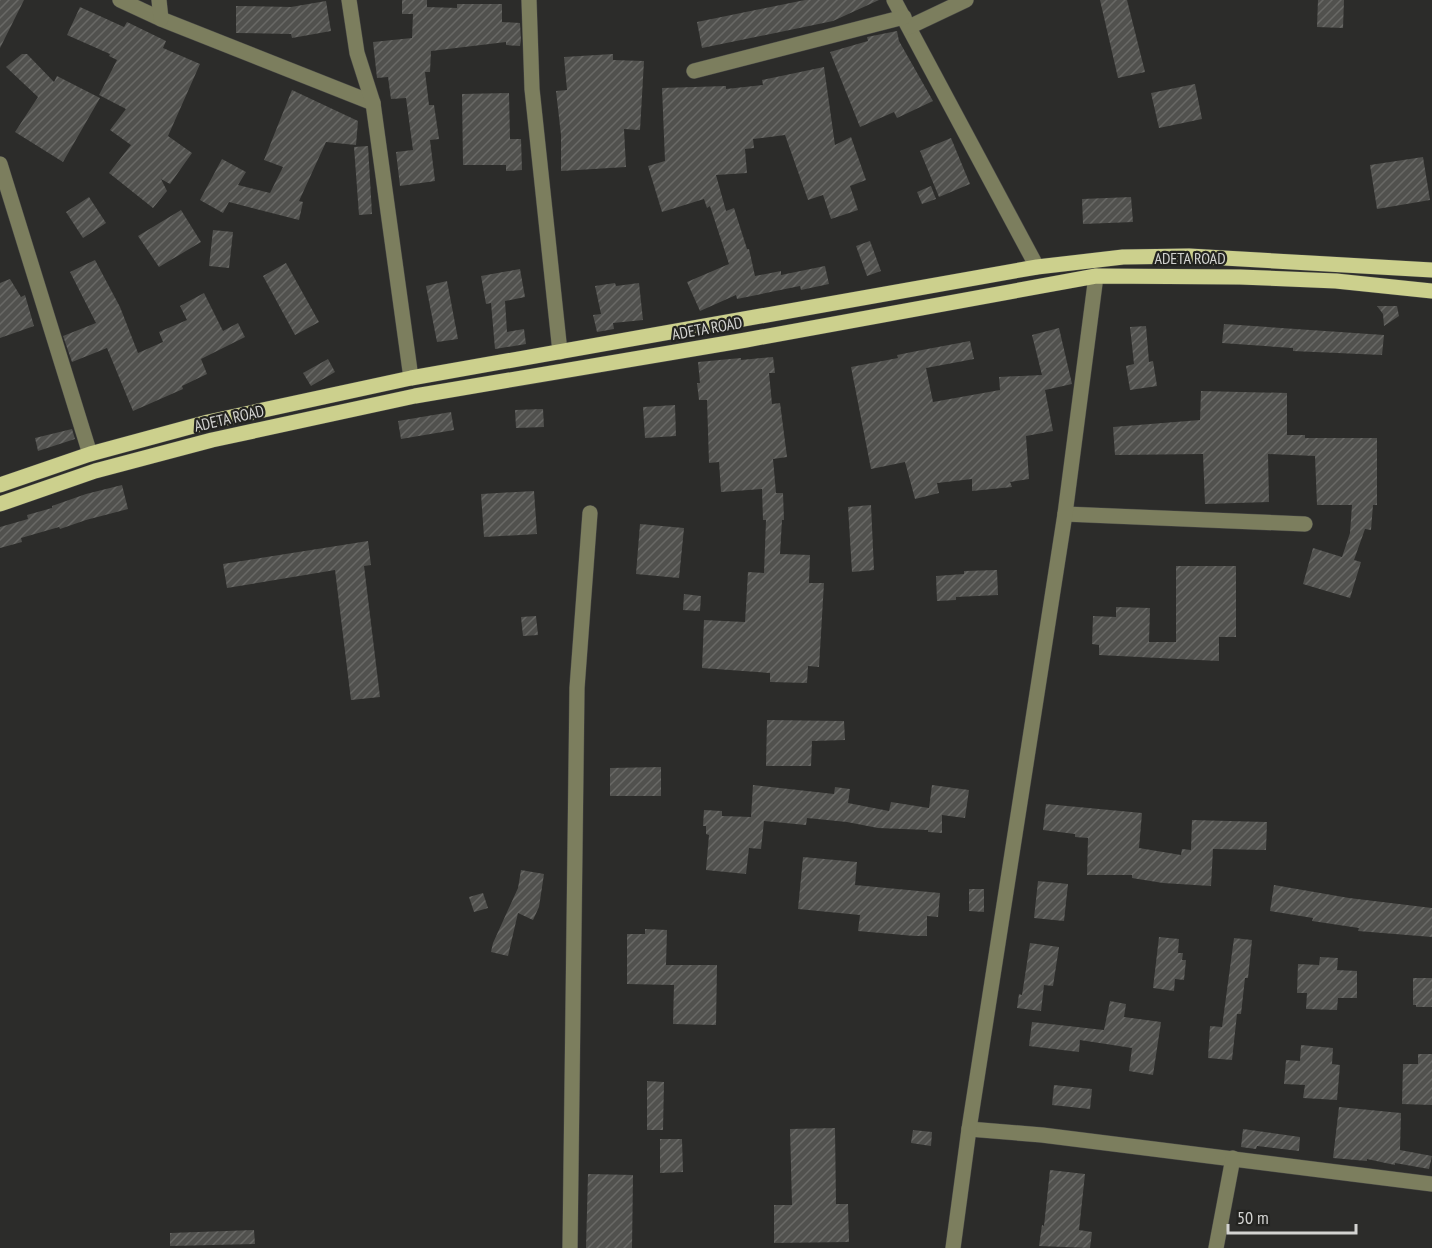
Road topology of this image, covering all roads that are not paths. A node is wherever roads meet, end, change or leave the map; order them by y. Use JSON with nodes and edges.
{"nodes":[{"id":1,"x":120,"y":0,"type":"edge"},
{"id":2,"x":159,"y":0,"type":"edge"},
{"id":3,"x":349,"y":0,"type":"edge"},
{"id":4,"x":529,"y":0,"type":"edge"},
{"id":5,"x":894,"y":0,"type":"edge"},
{"id":6,"x":966,"y":0,"type":"edge"},
{"id":7,"x":161,"y":19,"type":"junction"},
{"id":8,"x":907,"y":22,"type":"junction"},
{"id":9,"x":694,"y":71,"type":"dead end"},
{"id":10,"x":373,"y":103,"type":"junction"},
{"id":11,"x":0,"y":164,"type":"edge"},
{"id":12,"x":1037,"y":267,"type":"junction"},
{"id":13,"x":1432,"y":270,"type":"edge"},
{"id":14,"x":1096,"y":276,"type":"junction"},
{"id":15,"x":1432,"y":291,"type":"edge"},
{"id":16,"x":560,"y":352,"type":"junction"},
{"id":17,"x":411,"y":378,"type":"junction"},
{"id":18,"x":90,"y":454,"type":"junction"},
{"id":19,"x":0,"y":485,"type":"edge"},
{"id":20,"x":0,"y":504,"type":"edge"},
{"id":21,"x":590,"y":513,"type":"dead end"},
{"id":22,"x":1065,"y":514,"type":"junction"},
{"id":23,"x":1305,"y":524,"type":"dead end"},
{"id":24,"x":969,"y":1129,"type":"junction"},
{"id":25,"x":1233,"y":1158,"type":"junction"},
{"id":26,"x":1432,"y":1184,"type":"edge"},
{"id":27,"x":570,"y":1248,"type":"edge"},
{"id":28,"x":953,"y":1248,"type":"edge"},
{"id":29,"x":1216,"y":1248,"type":"edge"}],
"edges":[{"from":1,"to":7,"type":"street"},
{"from":2,"to":7,"type":"street"},
{"from":3,"to":10,"type":"street"},
{"from":4,"to":16,"type":"street"},
{"from":5,"to":8,"type":"street"},
{"from":6,"to":8,"type":"street"},
{"from":7,"to":10,"type":"street"},
{"from":8,"to":9,"type":"street"},
{"from":8,"to":12,"type":"street"},
{"from":10,"to":17,"type":"street"},
{"from":11,"to":18,"type":"street"},
{"from":12,"to":13,"type":"main road","name":"ADETA ROAD"},
{"from":12,"to":16,"type":"main road","name":"ADETA ROAD"},
{"from":14,"to":15,"type":"main road","name":"ADETA ROAD"},
{"from":14,"to":20,"type":"main road","name":"ADETA ROAD"},
{"from":14,"to":22,"type":"street"},
{"from":16,"to":17,"type":"main road","name":"ADETA ROAD"},
{"from":17,"to":18,"type":"main road","name":"ADETA ROAD"},
{"from":18,"to":19,"type":"main road","name":"ADETA ROAD"},
{"from":21,"to":27,"type":"street"},
{"from":22,"to":23,"type":"street"},
{"from":22,"to":24,"type":"street"},
{"from":24,"to":25,"type":"street"},
{"from":24,"to":28,"type":"street"},
{"from":25,"to":26,"type":"street"},
{"from":25,"to":29,"type":"street"}]}
